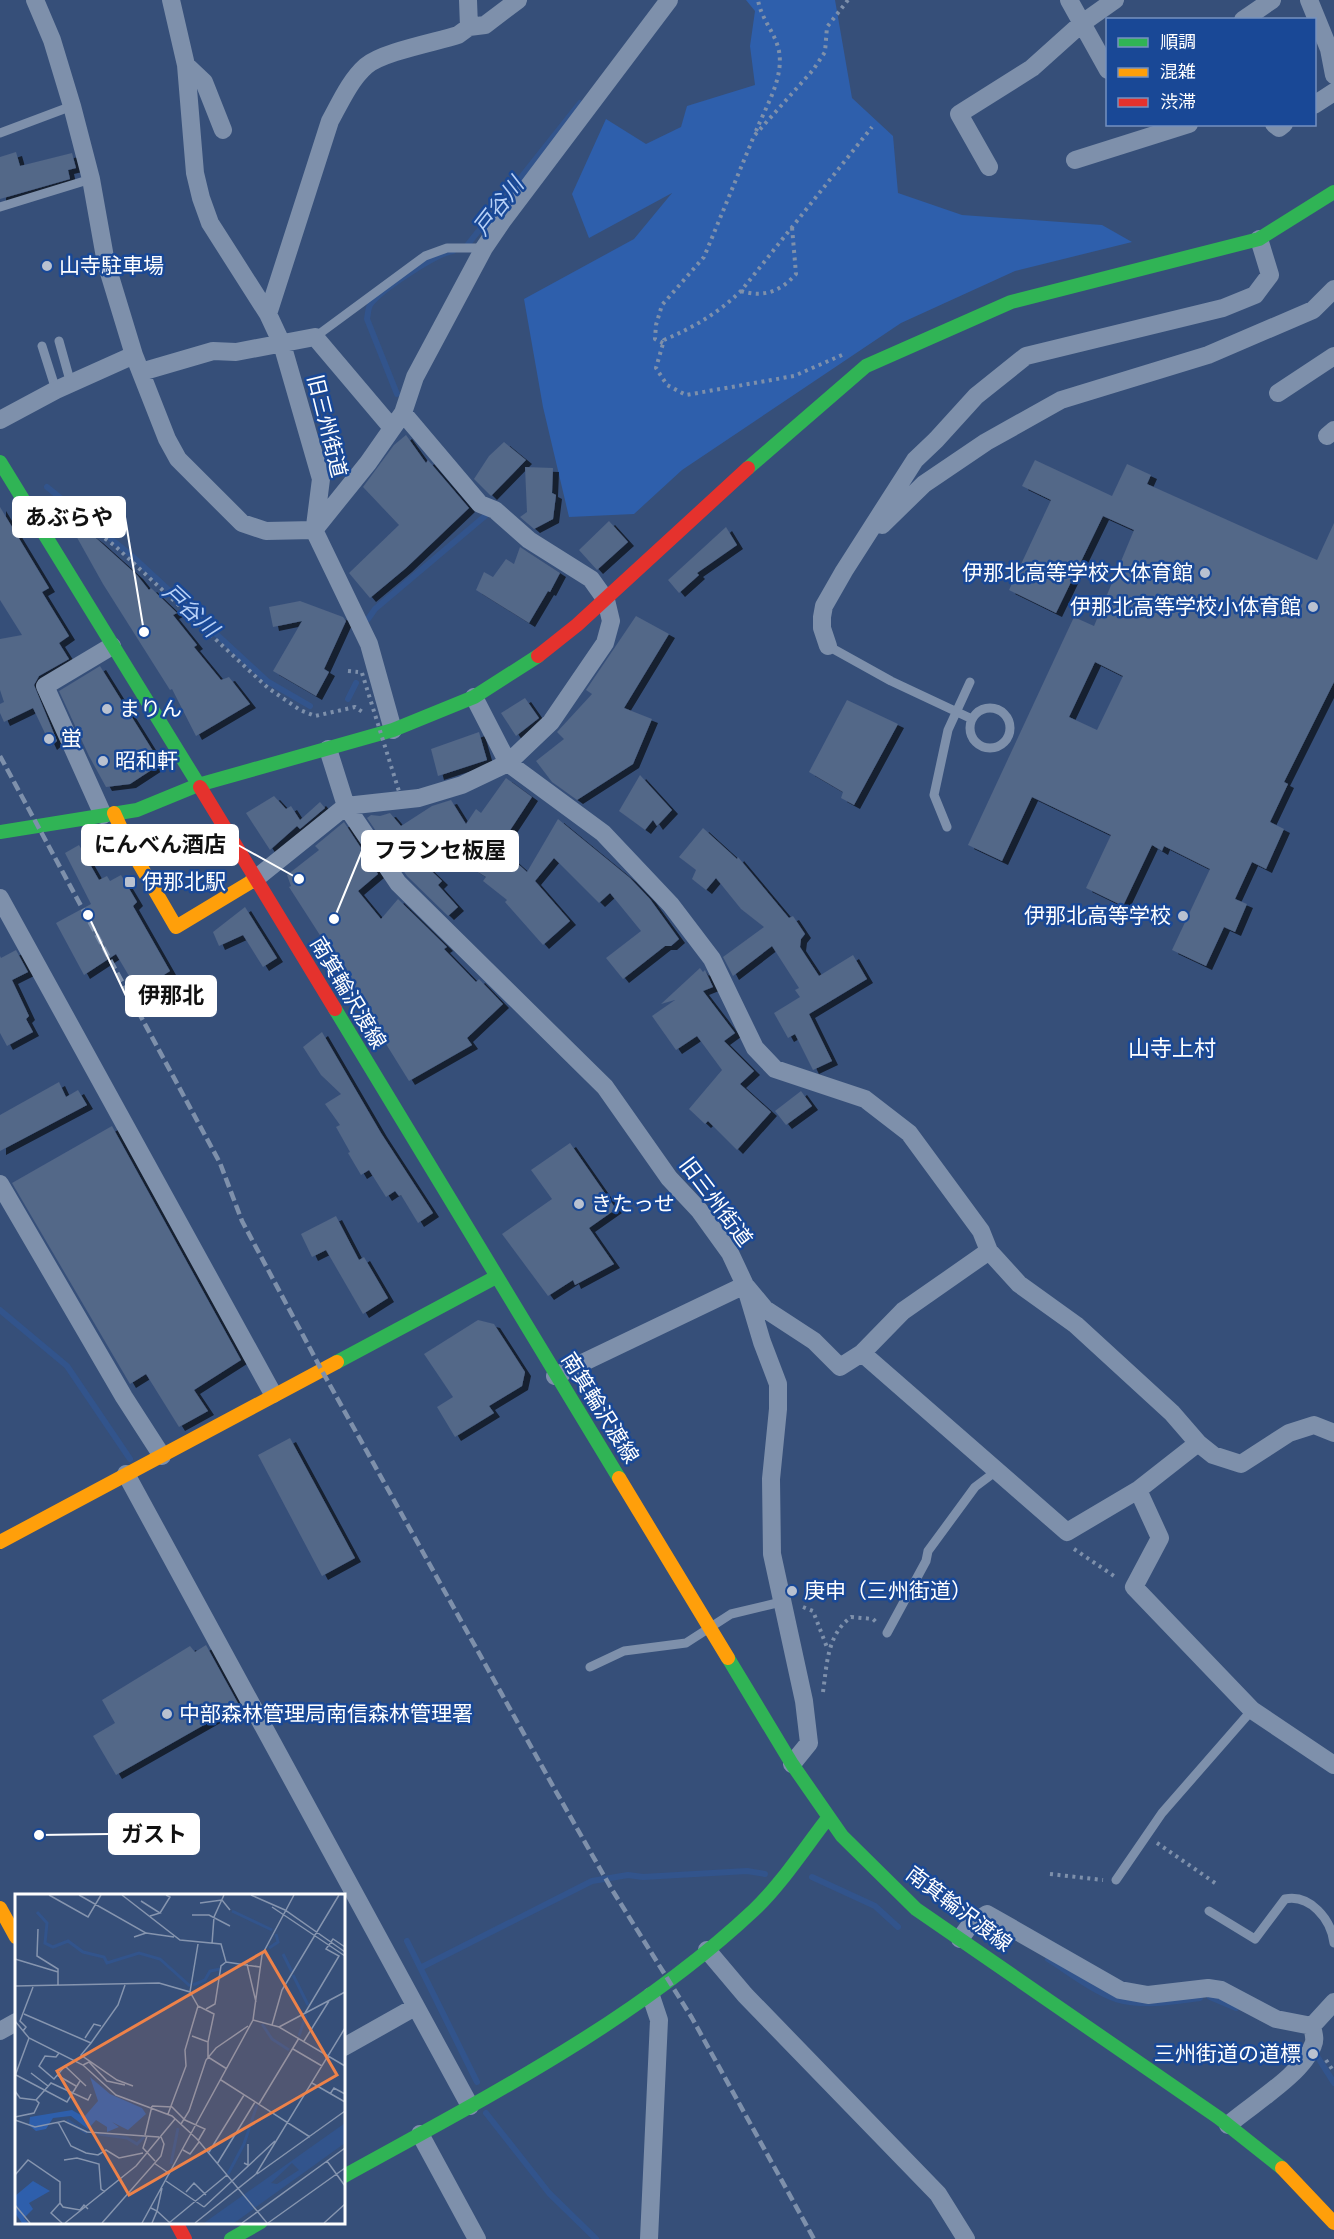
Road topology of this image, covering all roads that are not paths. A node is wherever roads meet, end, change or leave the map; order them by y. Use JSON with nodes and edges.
{"nodes":[{"id":1,"x":35,"y":0,"type":"edge"},
{"id":2,"x":171,"y":0,"type":"edge"},
{"id":3,"x":468,"y":0,"type":"edge"},
{"id":4,"x":518,"y":0,"type":"edge"},
{"id":5,"x":669,"y":0,"type":"edge"},
{"id":6,"x":1068,"y":0,"type":"edge"},
{"id":7,"x":1115,"y":0,"type":"edge"},
{"id":8,"x":1272,"y":0,"type":"edge"},
{"id":9,"x":1309,"y":0,"type":"edge"},
{"id":10,"x":1247,"y":18,"type":"edge"},
{"id":11,"x":1081,"y":24,"type":"junction"},
{"id":12,"x":469,"y":27,"type":"junction"},
{"id":13,"x":186,"y":64,"type":"junction"},
{"id":14,"x":1106,"y":68,"type":"edge"},
{"id":15,"x":1334,"y":75,"type":"edge"},
{"id":16,"x":1334,"y":92,"type":"edge"},
{"id":17,"x":1316,"y":104,"type":"edge"},
{"id":18,"x":72,"y":106,"type":"junction"},
{"id":19,"x":1177,"y":126,"type":"edge"},
{"id":20,"x":223,"y":130,"type":"dead end"},
{"id":21,"x":0,"y":132,"type":"edge"},
{"id":22,"x":1142,"y":132,"type":"edge"},
{"id":23,"x":1075,"y":160,"type":"dead end"},
{"id":24,"x":989,"y":167,"type":"dead end"},
{"id":25,"x":91,"y":179,"type":"junction"},
{"id":26,"x":1334,"y":192,"type":"edge"},
{"id":27,"x":0,"y":207,"type":"edge"},
{"id":28,"x":1259,"y":239,"type":"junction"},
{"id":29,"x":479,"y":247,"type":"junction"},
{"id":30,"x":1334,"y":289,"type":"edge"},
{"id":31,"x":268,"y":314,"type":"junction"},
{"id":32,"x":315,"y":337,"type":"junction"},
{"id":33,"x":59,"y":341,"type":"dead end"},
{"id":34,"x":282,"y":344,"type":"junction"},
{"id":35,"x":42,"y":346,"type":"dead end"},
{"id":36,"x":134,"y":355,"type":"junction"},
{"id":37,"x":1334,"y":356,"type":"edge"},
{"id":38,"x":141,"y":372,"type":"junction"},
{"id":39,"x":63,"y":387,"type":"junction"},
{"id":40,"x":1278,"y":393,"type":"dead end"},
{"id":41,"x":0,"y":420,"type":"edge"},
{"id":42,"x":398,"y":420,"type":"junction"},
{"id":43,"x":0,"y":462,"type":"edge"},
{"id":44,"x":314,"y":531,"type":"junction"},
{"id":45,"x":860,"y":546,"type":"junction"},
{"id":46,"x":606,"y":600,"type":"junction"},
{"id":47,"x":112,"y":646,"type":"junction"},
{"id":48,"x":828,"y":646,"type":"joint"},
{"id":49,"x":970,"y":682,"type":"dead end"},
{"id":50,"x":474,"y":697,"type":"junction"},
{"id":51,"x":956,"y":710,"type":"junction"},
{"id":52,"x":972,"y":718,"type":"junction"},
{"id":53,"x":393,"y":730,"type":"junction"},
{"id":54,"x":328,"y":749,"type":"junction"},
{"id":55,"x":508,"y":762,"type":"junction"},
{"id":56,"x":198,"y":785,"type":"junction"},
{"id":57,"x":346,"y":806,"type":"junction"},
{"id":58,"x":108,"y":814,"type":"junction"},
{"id":59,"x":947,"y":827,"type":"dead end"},
{"id":60,"x":0,"y":832,"type":"edge"},
{"id":61,"x":255,"y":880,"type":"junction"},
{"id":62,"x":0,"y":898,"type":"edge"},
{"id":63,"x":0,"y":1184,"type":"edge"},
{"id":64,"x":989,"y":1251,"type":"junction"},
{"id":65,"x":496,"y":1277,"type":"junction"},
{"id":66,"x":745,"y":1285,"type":"junction"},
{"id":67,"x":862,"y":1353,"type":"junction"},
{"id":68,"x":555,"y":1376,"type":"junction"},
{"id":69,"x":273,"y":1394,"type":"junction"},
{"id":70,"x":1334,"y":1432,"type":"edge"},
{"id":71,"x":1198,"y":1443,"type":"junction"},
{"id":72,"x":162,"y":1455,"type":"junction"},
{"id":73,"x":995,"y":1472,"type":"junction"},
{"id":74,"x":126,"y":1474,"type":"junction"},
{"id":75,"x":1138,"y":1490,"type":"junction"},
{"id":76,"x":0,"y":1542,"type":"edge"},
{"id":77,"x":781,"y":1602,"type":"junction"},
{"id":78,"x":710,"y":1628,"type":"junction"},
{"id":79,"x":887,"y":1633,"type":"road end"},
{"id":80,"x":590,"y":1667,"type":"dead end"},
{"id":81,"x":1252,"y":1710,"type":"junction"},
{"id":82,"x":792,"y":1764,"type":"junction"},
{"id":83,"x":1334,"y":1765,"type":"edge"},
{"id":84,"x":828,"y":1818,"type":"junction"},
{"id":85,"x":1116,"y":1880,"type":"road end"},
{"id":86,"x":0,"y":1908,"type":"edge"},
{"id":87,"x":1209,"y":1911,"type":"dead end"},
{"id":88,"x":15,"y":1935,"type":"edge"},
{"id":89,"x":960,"y":1939,"type":"junction"},
{"id":90,"x":1334,"y":1943,"type":"edge"},
{"id":91,"x":707,"y":1950,"type":"junction"},
{"id":92,"x":651,"y":1996,"type":"junction"},
{"id":93,"x":1334,"y":2002,"type":"edge"},
{"id":94,"x":415,"y":2007,"type":"junction"},
{"id":95,"x":15,"y":2023,"type":"edge"},
{"id":96,"x":1312,"y":2026,"type":"junction"},
{"id":97,"x":0,"y":2031,"type":"edge"},
{"id":98,"x":345,"y":2046,"type":"edge"},
{"id":99,"x":470,"y":2106,"type":"junction"},
{"id":100,"x":1228,"y":2125,"type":"junction"},
{"id":101,"x":420,"y":2134,"type":"junction"},
{"id":102,"x":345,"y":2175,"type":"edge"},
{"id":103,"x":1334,"y":2223,"type":"edge"},
{"id":104,"x":177,"y":2224,"type":"edge"},
{"id":105,"x":259,"y":2224,"type":"edge"},
{"id":106,"x":185,"y":2239,"type":"edge"},
{"id":107,"x":231,"y":2239,"type":"edge"},
{"id":108,"x":477,"y":2239,"type":"edge"},
{"id":109,"x":649,"y":2239,"type":"edge"},
{"id":110,"x":966,"y":2239,"type":"edge"}],
"edges":[{"from":1,"to":18,"type":"street"},
{"from":2,"to":13,"type":"street","name":"旧三州街道"},
{"from":3,"to":12,"type":"street"},
{"from":4,"to":12,"type":"street"},
{"from":5,"to":29,"type":"street"},
{"from":6,"to":11,"type":"street"},
{"from":7,"to":11,"type":"street"},
{"from":8,"to":10,"type":"street"},
{"from":9,"to":15,"type":"street"},
{"from":11,"to":14,"type":"street"},
{"from":11,"to":24,"type":"street"},
{"from":12,"to":31,"type":"street"},
{"from":13,"to":20,"type":"street"},
{"from":13,"to":31,"type":"street","name":"旧三州街道"},
{"from":16,"to":17,"type":"street"},
{"from":18,"to":21,"type":"lane"},
{"from":18,"to":25,"type":"street"},
{"from":19,"to":22,"type":"street"},
{"from":22,"to":23,"type":"street"},
{"from":25,"to":27,"type":"lane"},
{"from":25,"to":36,"type":"street"},
{"from":26,"to":28,"type":"main road"},
{"from":28,"to":45,"type":"street"},
{"from":28,"to":46,"type":"main road"},
{"from":29,"to":32,"type":"lane"},
{"from":29,"to":42,"type":"street"},
{"from":30,"to":45,"type":"street"},
{"from":31,"to":34,"type":"street","name":"旧三州街道"},
{"from":32,"to":34,"type":"street"},
{"from":32,"to":42,"type":"street"},
{"from":33,"to":39,"type":"lane"},
{"from":34,"to":38,"type":"street"},
{"from":34,"to":44,"type":"street","name":"旧三州街道"},
{"from":35,"to":39,"type":"lane"},
{"from":36,"to":38,"type":"street"},
{"from":36,"to":39,"type":"street"},
{"from":37,"to":40,"type":"street"},
{"from":38,"to":44,"type":"street"},
{"from":39,"to":41,"type":"street"},
{"from":42,"to":44,"type":"street"},
{"from":42,"to":46,"type":"street"},
{"from":43,"to":47,"type":"main road","name":"南箕輪沢渡線"},
{"from":44,"to":53,"type":"street"},
{"from":45,"to":48,"type":"street"},
{"from":46,"to":50,"type":"main road"},
{"from":46,"to":55,"type":"street"},
{"from":47,"to":56,"type":"main road","name":"南箕輪沢渡線"},
{"from":47,"to":58,"type":"street"},
{"from":48,"to":51,"type":"lane"},
{"from":49,"to":51,"type":"lane"},
{"from":50,"to":53,"type":"main road"},
{"from":50,"to":55,"type":"street"},
{"from":51,"to":52,"type":"lane"},
{"from":51,"to":59,"type":"lane"},
{"from":52,"to":52,"type":"lane"},
{"from":53,"to":54,"type":"main road"},
{"from":54,"to":56,"type":"main road"},
{"from":54,"to":57,"type":"street","name":"旧三州街道"},
{"from":55,"to":57,"type":"street"},
{"from":55,"to":64,"type":"street"},
{"from":56,"to":58,"type":"main road"},
{"from":56,"to":61,"type":"main road","name":"南箕輪沢渡線"},
{"from":57,"to":61,"type":"street"},
{"from":57,"to":66,"type":"street","name":"旧三州街道"},
{"from":58,"to":60,"type":"main road"},
{"from":58,"to":61,"type":"main road"},
{"from":61,"to":65,"type":"main road","name":"南箕輪沢渡線"},
{"from":62,"to":69,"type":"street"},
{"from":63,"to":72,"type":"street"},
{"from":64,"to":67,"type":"street"},
{"from":64,"to":71,"type":"street"},
{"from":65,"to":68,"type":"main road","name":"南箕輪沢渡線"},
{"from":65,"to":69,"type":"main road"},
{"from":66,"to":67,"type":"street"},
{"from":66,"to":68,"type":"street"},
{"from":66,"to":77,"type":"street","name":"旧三州街道"},
{"from":67,"to":73,"type":"street"},
{"from":68,"to":78,"type":"main road","name":"南箕輪沢渡線"},
{"from":69,"to":72,"type":"main road"},
{"from":70,"to":71,"type":"street"},
{"from":71,"to":75,"type":"street"},
{"from":72,"to":74,"type":"main road"},
{"from":73,"to":75,"type":"street"},
{"from":73,"to":79,"type":"lane"},
{"from":74,"to":76,"type":"main road"},
{"from":74,"to":94,"type":"street"},
{"from":75,"to":81,"type":"street"},
{"from":77,"to":78,"type":"lane"},
{"from":77,"to":82,"type":"street","name":"旧三州街道"},
{"from":78,"to":80,"type":"lane"},
{"from":78,"to":82,"type":"main road","name":"南箕輪沢渡線"},
{"from":81,"to":83,"type":"street"},
{"from":81,"to":85,"type":"lane"},
{"from":82,"to":84,"type":"main road","name":"南箕輪沢渡線"},
{"from":84,"to":89,"type":"main road","name":"南箕輪沢渡線"},
{"from":84,"to":91,"type":"main road"},
{"from":86,"to":88,"type":"main road"},
{"from":87,"to":90,"type":"lane"},
{"from":89,"to":96,"type":"street"},
{"from":89,"to":100,"type":"main road","name":"南箕輪沢渡線"},
{"from":91,"to":92,"type":"main road"},
{"from":91,"to":110,"type":"street"},
{"from":92,"to":99,"type":"main road"},
{"from":92,"to":109,"type":"street"},
{"from":93,"to":96,"type":"street"},
{"from":94,"to":98,"type":"street"},
{"from":94,"to":99,"type":"street"},
{"from":95,"to":97,"type":"street"},
{"from":96,"to":100,"type":"street"},
{"from":99,"to":101,"type":"main road"},
{"from":100,"to":103,"type":"main road","name":"南箕輪沢渡線"},
{"from":101,"to":102,"type":"main road"},
{"from":101,"to":108,"type":"street"},
{"from":104,"to":106,"type":"main road"},
{"from":105,"to":107,"type":"main road"}]}
